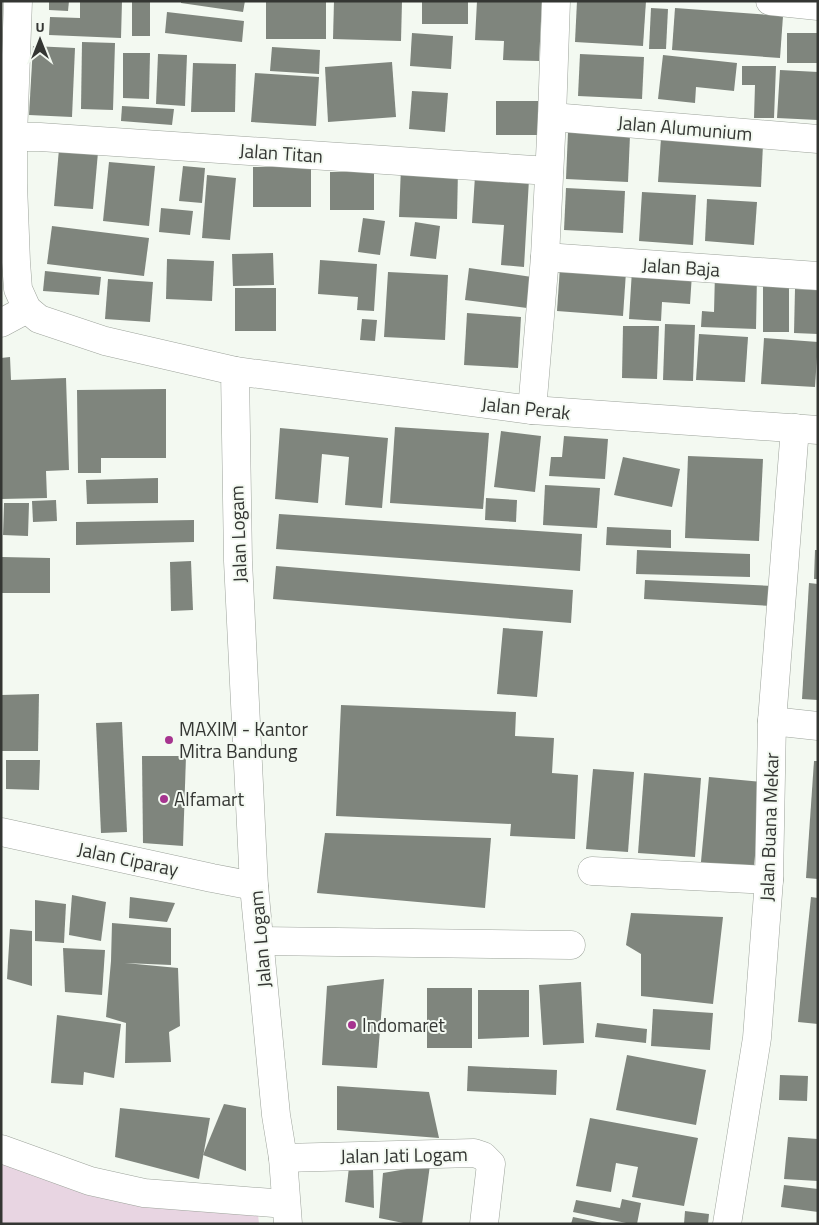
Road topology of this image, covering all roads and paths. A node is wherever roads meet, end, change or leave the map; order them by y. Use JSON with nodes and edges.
{"nodes":[{"id":1,"x":18,"y":1,"type":"edge"},
{"id":2,"x":556,"y":1,"type":"edge"},
{"id":3,"x":770,"y":1,"type":"edge"},
{"id":4,"x":818,"y":6,"type":"edge"},
{"id":5,"x":552,"y":117,"type":"junction"},
{"id":6,"x":13,"y":137,"type":"junction"},
{"id":7,"x":818,"y":140,"type":"edge"},
{"id":8,"x":549,"y":170,"type":"junction"},
{"id":9,"x":7,"y":184,"type":"edge"},
{"id":10,"x":545,"y":257,"type":"junction"},
{"id":11,"x":818,"y":276,"type":"edge"},
{"id":12,"x":27,"y":309,"type":"junction"},
{"id":13,"x":1,"y":323,"type":"edge"},
{"id":14,"x":235,"y":372,"type":"junction"},
{"id":15,"x":532,"y":410,"type":"junction"},
{"id":16,"x":806,"y":429,"type":"edge"},
{"id":17,"x":772,"y":721,"type":"junction"},
{"id":18,"x":818,"y":726,"type":"edge"},
{"id":19,"x":1,"y":832,"type":"edge"},
{"id":20,"x":592,"y":871,"type":"dead end"},
{"id":21,"x":769,"y":880,"type":"junction"},
{"id":22,"x":254,"y":886,"type":"junction"},
{"id":23,"x":260,"y":940,"type":"junction"},
{"id":24,"x":571,"y":946,"type":"dead end"},
{"id":25,"x":1,"y":1149,"type":"edge"},
{"id":26,"x":282,"y":1158,"type":"junction"},
{"id":27,"x":287,"y":1214,"type":"edge"},
{"id":28,"x":484,"y":1224,"type":"edge"},
{"id":29,"x":727,"y":1224,"type":"edge"}],
"edges":[{"from":1,"to":6,"type":"street"},
{"from":2,"to":5,"type":"street"},
{"from":3,"to":4,"type":"street"},
{"from":5,"to":7,"type":"street","name":"Jalan Alumunium"},
{"from":5,"to":8,"type":"street"},
{"from":6,"to":8,"type":"street","name":"Jalan Titan"},
{"from":6,"to":9,"type":"street"},
{"from":8,"to":10,"type":"street"},
{"from":9,"to":12,"type":"street"},
{"from":10,"to":11,"type":"street","name":"Jalan Baja"},
{"from":10,"to":15,"type":"street"},
{"from":12,"to":13,"type":"street"},
{"from":12,"to":14,"type":"street"},
{"from":14,"to":15,"type":"street","name":"Jalan Perak"},
{"from":14,"to":22,"type":"street","name":"Jalan Logam"},
{"from":15,"to":16,"type":"street","name":"Jalan Perak"},
{"from":16,"to":17,"type":"street","name":"Jalan Buana Mekar"},
{"from":17,"to":18,"type":"street"},
{"from":17,"to":21,"type":"street","name":"Jalan Buana Mekar"},
{"from":19,"to":22,"type":"street","name":"Jalan Ciparay"},
{"from":20,"to":21,"type":"street"},
{"from":21,"to":29,"type":"street","name":"Jalan Buana Mekar"},
{"from":22,"to":23,"type":"street","name":"Jalan Logam"},
{"from":23,"to":24,"type":"street"},
{"from":23,"to":26,"type":"street","name":"Jalan Logam"},
{"from":25,"to":27,"type":"street"},
{"from":26,"to":27,"type":"street","name":"Jalan Logam"},
{"from":26,"to":28,"type":"street","name":"Jalan Jati Logam"}]}
